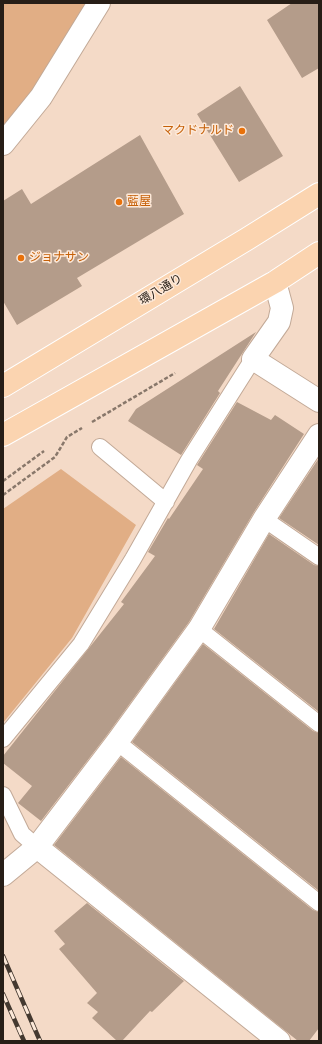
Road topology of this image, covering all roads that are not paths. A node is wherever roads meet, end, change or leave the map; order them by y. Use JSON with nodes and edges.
{"nodes":[{"id":1,"x":99,"y":3,"type":"edge"},
{"id":2,"x":3,"y":144,"type":"edge"},
{"id":3,"x":319,"y":194,"type":"edge"},
{"id":4,"x":319,"y":254,"type":"edge"},
{"id":5,"x":275,"y":282,"type":"junction"},
{"id":6,"x":253,"y":359,"type":"junction"},
{"id":7,"x":3,"y":386,"type":"edge"},
{"id":8,"x":319,"y":401,"type":"edge"},
{"id":9,"x":7,"y":433,"type":"edge"},
{"id":10,"x":319,"y":435,"type":"edge"},
{"id":11,"x":100,"y":447,"type":"dead end"},
{"id":12,"x":166,"y":502,"type":"junction"},
{"id":13,"x":264,"y":519,"type":"junction"},
{"id":14,"x":319,"y":557,"type":"edge"},
{"id":15,"x":198,"y":629,"type":"junction"},
{"id":16,"x":319,"y":724,"type":"edge"},
{"id":17,"x":3,"y":739,"type":"edge"},
{"id":18,"x":117,"y":742,"type":"junction"},
{"id":19,"x":3,"y":795,"type":"edge"},
{"id":20,"x":37,"y":847,"type":"junction"},
{"id":21,"x":3,"y":875,"type":"edge"},
{"id":22,"x":319,"y":903,"type":"edge"},
{"id":23,"x":279,"y":1041,"type":"edge"}],
"edges":[{"from":1,"to":2,"type":"street"},
{"from":3,"to":7,"type":"main road","name":"環八通り"},
{"from":4,"to":5,"type":"main road"},
{"from":5,"to":6,"type":"street"},
{"from":5,"to":9,"type":"main road"},
{"from":6,"to":8,"type":"street"},
{"from":6,"to":12,"type":"lane"},
{"from":10,"to":13,"type":"street"},
{"from":11,"to":12,"type":"lane"},
{"from":12,"to":17,"type":"lane"},
{"from":13,"to":14,"type":"lane"},
{"from":13,"to":15,"type":"street"},
{"from":15,"to":16,"type":"lane"},
{"from":15,"to":18,"type":"street"},
{"from":18,"to":20,"type":"street"},
{"from":18,"to":22,"type":"lane"},
{"from":19,"to":20,"type":"lane"},
{"from":20,"to":21,"type":"street"},
{"from":20,"to":23,"type":"street"}]}
